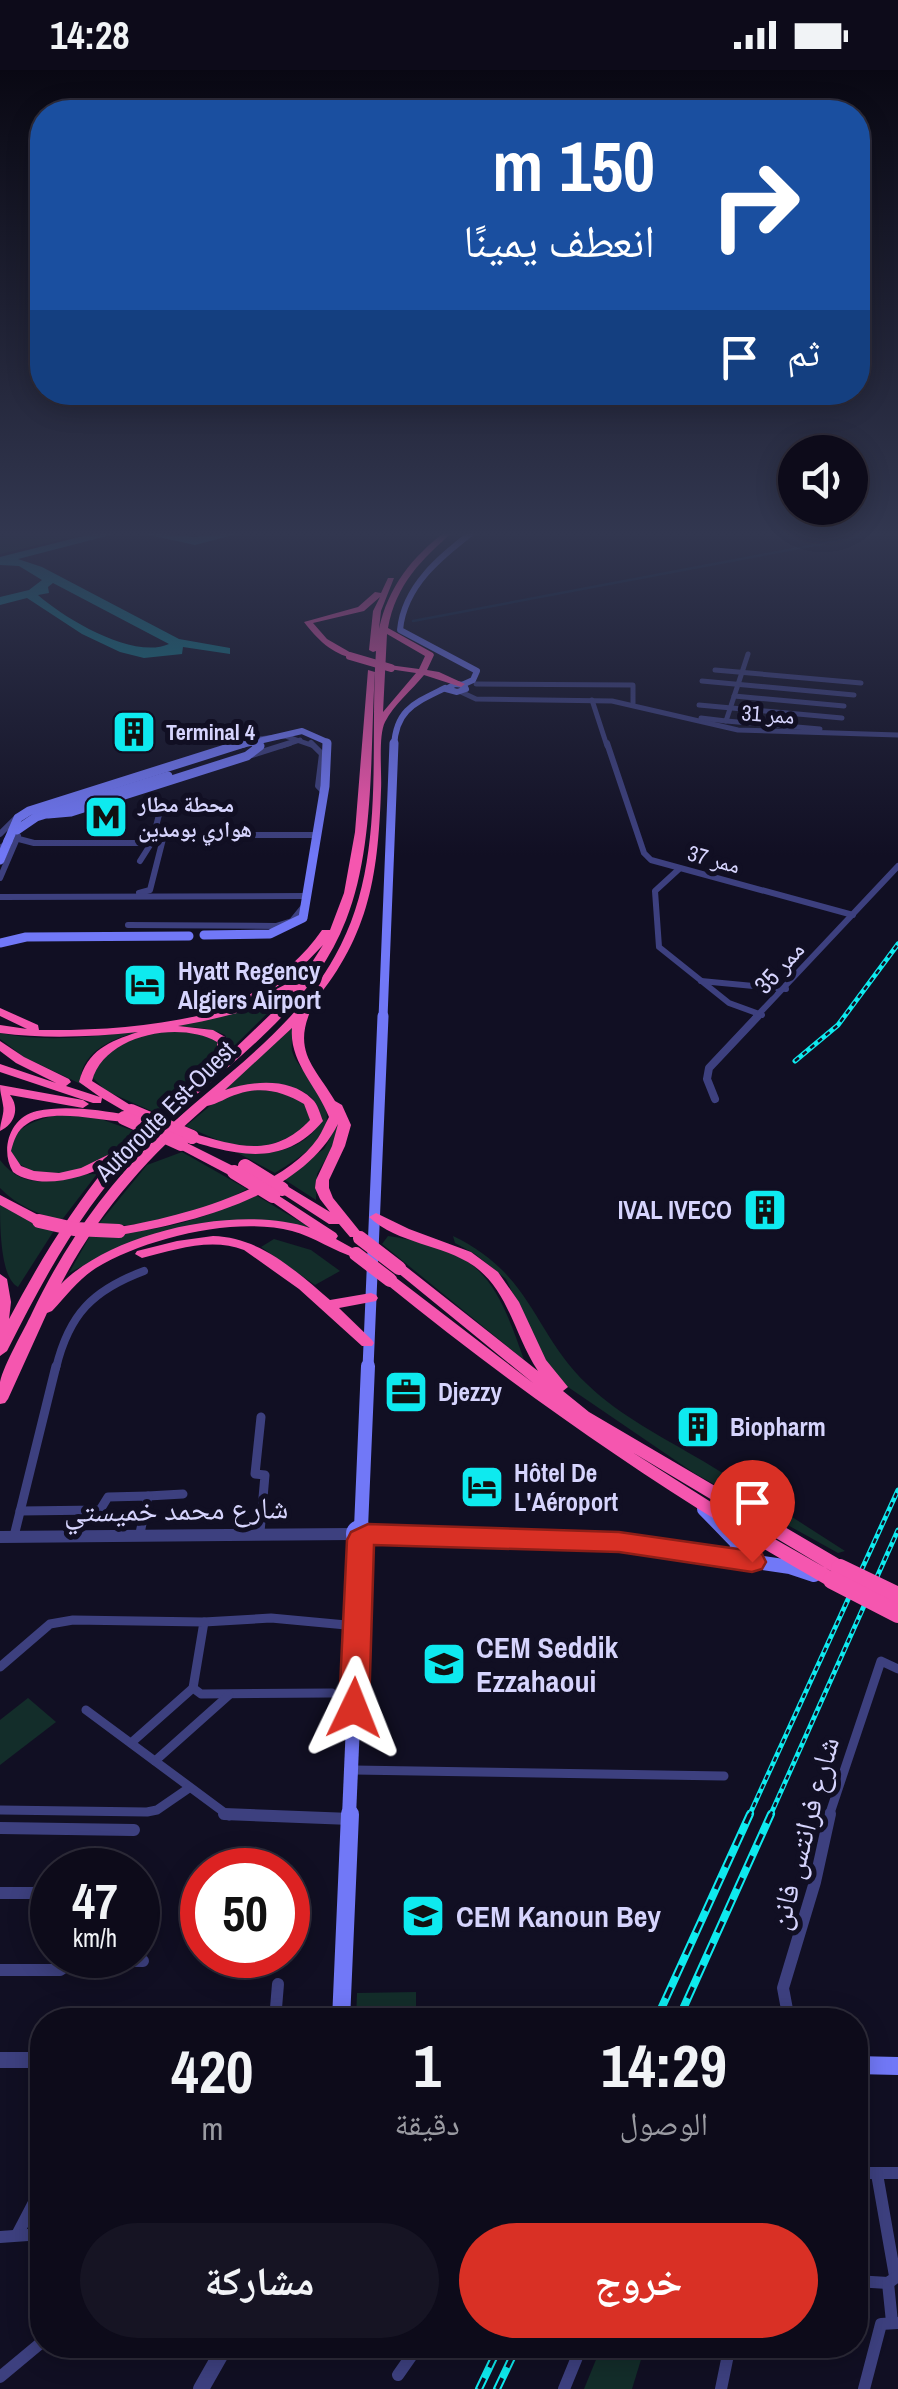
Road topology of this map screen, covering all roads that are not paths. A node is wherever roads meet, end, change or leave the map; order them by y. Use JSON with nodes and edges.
{"nodes":[{"id":1,"x":322,"y":639,"type":"edge"},
{"id":2,"x":327,"y":639,"type":"edge"},
{"id":3,"x":377,"y":639,"type":"edge"},
{"id":4,"x":378,"y":639,"type":"edge"},
{"id":5,"x":399,"y":639,"type":"edge"},
{"id":6,"x":414,"y":639,"type":"edge"},
{"id":7,"x":748,"y":654,"type":"dead end"},
{"id":8,"x":351,"y":656,"type":"junction"},
{"id":9,"x":715,"y":670,"type":"dead end"},
{"id":10,"x":422,"y":672,"type":"junction"},
{"id":11,"x":742,"y":672,"type":"junction"},
{"id":12,"x":702,"y":681,"type":"dead end"},
{"id":13,"x":861,"y":683,"type":"dead end"},
{"id":14,"x":476,"y":684,"type":"dead end"},
{"id":15,"x":527,"y":684,"type":"junction"},
{"id":16,"x":738,"y":684,"type":"junction"},
{"id":17,"x":455,"y":688,"type":"junction"},
{"id":18,"x":789,"y":689,"type":"junction"},
{"id":19,"x":854,"y":695,"type":"dead end"},
{"id":20,"x":429,"y":696,"type":"joint"},
{"id":21,"x":734,"y":696,"type":"junction"},
{"id":22,"x":528,"y":700,"type":"junction"},
{"id":23,"x":592,"y":700,"type":"junction"},
{"id":24,"x":785,"y":700,"type":"junction"},
{"id":25,"x":633,"y":703,"type":"junction"},
{"id":26,"x":700,"y":705,"type":"dead end"},
{"id":27,"x":844,"y":706,"type":"dead end"},
{"id":28,"x":730,"y":708,"type":"junction"},
{"id":29,"x":686,"y":718,"type":"junction"},
{"id":30,"x":842,"y":718,"type":"dead end"},
{"id":31,"x":726,"y":721,"type":"junction"},
{"id":32,"x":820,"y":729,"type":"dead end"},
{"id":33,"x":376,"y":733,"type":"junction"},
{"id":34,"x":898,"y":735,"type":"edge"},
{"id":35,"x":300,"y":740,"type":"junction"},
{"id":36,"x":256,"y":744,"type":"junction"},
{"id":37,"x":324,"y":788,"type":"junction"},
{"id":38,"x":4,"y":833,"type":"edge"},
{"id":39,"x":164,"y":835,"type":"junction"},
{"id":40,"x":316,"y":835,"type":"junction"},
{"id":41,"x":153,"y":839,"type":"junction"},
{"id":42,"x":0,"y":860,"type":"edge"},
{"id":43,"x":140,"y":861,"type":"dead end"},
{"id":44,"x":898,"y":866,"type":"edge"},
{"id":45,"x":679,"y":868,"type":"junction"},
{"id":46,"x":0,"y":878,"type":"edge"},
{"id":47,"x":0,"y":896,"type":"edge"},
{"id":48,"x":348,"y":898,"type":"junction"},
{"id":49,"x":308,"y":899,"type":"junction"},
{"id":50,"x":853,"y":915,"type":"junction"},
{"id":51,"x":128,"y":925,"type":"dead end"},
{"id":52,"x":189,"y":936,"type":"dead end"},
{"id":53,"x":204,"y":936,"type":"dead end"},
{"id":54,"x":0,"y":941,"type":"edge"},
{"id":55,"x":328,"y":945,"type":"junction"},
{"id":56,"x":699,"y":981,"type":"junction"},
{"id":57,"x":320,"y":988,"type":"junction"},
{"id":58,"x":786,"y":989,"type":"junction"},
{"id":59,"x":0,"y":1012,"type":"edge"},
{"id":60,"x":762,"y":1015,"type":"junction"},
{"id":61,"x":143,"y":1025,"type":"junction"},
{"id":62,"x":0,"y":1029,"type":"edge"},
{"id":63,"x":94,"y":1032,"type":"junction"},
{"id":64,"x":0,"y":1045,"type":"edge"},
{"id":65,"x":0,"y":1072,"type":"edge"},
{"id":66,"x":0,"y":1090,"type":"edge"},
{"id":67,"x":324,"y":1091,"type":"junction"},
{"id":68,"x":715,"y":1098,"type":"dead end"},
{"id":69,"x":106,"y":1102,"type":"junction"},
{"id":70,"x":181,"y":1102,"type":"junction"},
{"id":71,"x":90,"y":1106,"type":"junction"},
{"id":72,"x":128,"y":1115,"type":"junction"},
{"id":73,"x":179,"y":1122,"type":"junction"},
{"id":74,"x":0,"y":1126,"type":"edge"},
{"id":75,"x":186,"y":1141,"type":"junction"},
{"id":76,"x":134,"y":1145,"type":"junction"},
{"id":77,"x":277,"y":1192,"type":"junction"},
{"id":78,"x":0,"y":1199,"type":"edge"},
{"id":79,"x":39,"y":1221,"type":"joint"},
{"id":80,"x":366,"y":1230,"type":"junction"},
{"id":81,"x":356,"y":1254,"type":"junction"},
{"id":82,"x":144,"y":1271,"type":"dead end"},
{"id":83,"x":394,"y":1274,"type":"junction"},
{"id":84,"x":0,"y":1279,"type":"edge"},
{"id":85,"x":61,"y":1293,"type":"junction"},
{"id":86,"x":371,"y":1298,"type":"junction"},
{"id":87,"x":326,"y":1305,"type":"junction"},
{"id":88,"x":36,"y":1319,"type":"junction"},
{"id":89,"x":0,"y":1329,"type":"edge"},
{"id":90,"x":368,"y":1343,"type":"junction"},
{"id":91,"x":0,"y":1351,"type":"edge"},
{"id":92,"x":0,"y":1399,"type":"edge"},
{"id":93,"x":261,"y":1416,"type":"dead end"},
{"id":94,"x":673,"y":1471,"type":"junction"},
{"id":95,"x":184,"y":1494,"type":"dead end"},
{"id":96,"x":148,"y":1496,"type":"junction"},
{"id":97,"x":697,"y":1502,"type":"junction"},
{"id":98,"x":20,"y":1510,"type":"junction"},
{"id":99,"x":140,"y":1532,"type":"junction"},
{"id":100,"x":260,"y":1532,"type":"junction"},
{"id":101,"x":360,"y":1534,"type":"junction"},
{"id":102,"x":7,"y":1537,"type":"edge"},
{"id":103,"x":713,"y":1556,"type":"junction"},
{"id":104,"x":836,"y":1574,"type":"junction"},
{"id":105,"x":898,"y":1596,"type":"edge"},
{"id":106,"x":898,"y":1614,"type":"edge"},
{"id":107,"x":204,"y":1622,"type":"junction"},
{"id":108,"x":357,"y":1626,"type":"junction"},
{"id":109,"x":0,"y":1667,"type":"edge"},
{"id":110,"x":898,"y":1669,"type":"edge"},
{"id":111,"x":193,"y":1688,"type":"junction"},
{"id":112,"x":332,"y":1693,"type":"dead end"},
{"id":113,"x":229,"y":1695,"type":"junction"},
{"id":114,"x":86,"y":1710,"type":"dead end"},
{"id":115,"x":131,"y":1743,"type":"junction"},
{"id":116,"x":155,"y":1761,"type":"junction"},
{"id":117,"x":354,"y":1770,"type":"junction"},
{"id":118,"x":724,"y":1776,"type":"dead end"},
{"id":119,"x":189,"y":1788,"type":"junction"},
{"id":120,"x":0,"y":1810,"type":"edge"},
{"id":121,"x":350,"y":1818,"type":"junction"},
{"id":122,"x":0,"y":1828,"type":"edge"},
{"id":123,"x":134,"y":1830,"type":"dead end"},
{"id":124,"x":0,"y":1893,"type":"edge"},
{"id":125,"x":30,"y":1893,"type":"edge"},
{"id":126,"x":0,"y":1970,"type":"edge"},
{"id":127,"x":30,"y":1970,"type":"edge"},
{"id":128,"x":278,"y":1984,"type":"dead end"},
{"id":129,"x":277,"y":2008,"type":"edge"},
{"id":130,"x":342,"y":2008,"type":"edge"},
{"id":131,"x":787,"y":2008,"type":"edge"},
{"id":132,"x":0,"y":2060,"type":"edge"},
{"id":133,"x":30,"y":2060,"type":"edge"},
{"id":134,"x":868,"y":2065,"type":"edge"},
{"id":135,"x":898,"y":2066,"type":"edge"},
{"id":136,"x":868,"y":2174,"type":"edge"},
{"id":137,"x":877,"y":2174,"type":"junction"},
{"id":138,"x":898,"y":2174,"type":"edge"},
{"id":139,"x":30,"y":2210,"type":"edge"},
{"id":140,"x":30,"y":2234,"type":"edge"},
{"id":141,"x":17,"y":2235,"type":"junction"},
{"id":142,"x":0,"y":2236,"type":"edge"},
{"id":143,"x":894,"y":2279,"type":"edge"},
{"id":144,"x":868,"y":2280,"type":"edge"},
{"id":145,"x":895,"y":2322,"type":"edge"},
{"id":146,"x":30,"y":2352,"type":"edge"},
{"id":147,"x":219,"y":2358,"type":"edge"},
{"id":148,"x":410,"y":2358,"type":"edge"},
{"id":149,"x":577,"y":2358,"type":"edge"},
{"id":150,"x":727,"y":2358,"type":"edge"},
{"id":151,"x":398,"y":2375,"type":"dead end"},
{"id":152,"x":0,"y":2377,"type":"edge"},
{"id":153,"x":201,"y":2389,"type":"edge"},
{"id":154,"x":564,"y":2389,"type":"edge"},
{"id":155,"x":721,"y":2389,"type":"edge"},
{"id":156,"x":864,"y":2389,"type":"edge"}],
"edges":[{"from":1,"to":8,"type":"highway"},
{"from":2,"to":8,"type":"highway"},
{"from":3,"to":48,"type":"highway","name":"Autoroute Est-Ouest"},
{"from":4,"to":33,"type":"highway","name":"Autoroute Est-Ouest"},
{"from":5,"to":10,"type":"highway"},
{"from":6,"to":17,"type":"main road"},
{"from":7,"to":11,"type":"street"},
{"from":8,"to":10,"type":"highway","bridge":true},
{"from":9,"to":11,"type":"street"},
{"from":10,"to":17,"type":"highway"},
{"from":10,"to":33,"type":"highway"},
{"from":11,"to":13,"type":"street"},
{"from":11,"to":16,"type":"street"},
{"from":12,"to":16,"type":"street"},
{"from":14,"to":15,"type":"street"},
{"from":15,"to":22,"type":"street"},
{"from":15,"to":25,"type":"street"},
{"from":16,"to":18,"type":"street"},
{"from":16,"to":21,"type":"street"},
{"from":17,"to":20,"type":"main road"},
{"from":17,"to":22,"type":"street","name":"ممر 31"},
{"from":18,"to":19,"type":"street"},
{"from":18,"to":24,"type":"street"},
{"from":20,"to":80,"type":"main road"},
{"from":21,"to":24,"type":"street"},
{"from":21,"to":28,"type":"street"},
{"from":22,"to":23,"type":"street","name":"ممر 31"},
{"from":23,"to":25,"type":"street","name":"ممر 31"},
{"from":23,"to":45,"type":"street","name":"ممر 37"},
{"from":24,"to":27,"type":"street"},
{"from":25,"to":29,"type":"street","name":"ممر 31"},
{"from":26,"to":28,"type":"street"},
{"from":28,"to":30,"type":"street"},
{"from":28,"to":31,"type":"street"},
{"from":29,"to":31,"type":"street"},
{"from":29,"to":34,"type":"street","name":"ممر 31"},
{"from":31,"to":32,"type":"street"},
{"from":33,"to":57,"type":"highway","name":"Autoroute Est-Ouest"},
{"from":35,"to":37,"type":"street"},
{"from":35,"to":38,"type":"street"},
{"from":35,"to":41,"type":"street"},
{"from":36,"to":37,"type":"main road","bridge":true},
{"from":36,"to":38,"type":"main road","bridge":true},
{"from":36,"to":38,"type":"main road","bridge":true},
{"from":37,"to":40,"type":"main road"},
{"from":38,"to":41,"type":"street"},
{"from":38,"to":42,"type":"main road"},
{"from":38,"to":46,"type":"street"},
{"from":39,"to":40,"type":"street"},
{"from":39,"to":41,"type":"street"},
{"from":39,"to":47,"type":"street"},
{"from":40,"to":49,"type":"main road"},
{"from":41,"to":43,"type":"street"},
{"from":44,"to":50,"type":"street","name":"ممر 35"},
{"from":45,"to":50,"type":"street","name":"ممر 37"},
{"from":45,"to":56,"type":"street"},
{"from":47,"to":49,"type":"street"},
{"from":48,"to":55,"type":"highway","name":"Autoroute Est-Ouest"},
{"from":48,"to":61,"type":"highway"},
{"from":49,"to":51,"type":"street"},
{"from":49,"to":53,"type":"main road"},
{"from":50,"to":58,"type":"street","name":"ممر 35"},
{"from":52,"to":54,"type":"main road"},
{"from":55,"to":61,"type":"highway"},
{"from":55,"to":70,"type":"highway","name":"Autoroute Est-Ouest"},
{"from":56,"to":58,"type":"street"},
{"from":56,"to":60,"type":"street"},
{"from":57,"to":67,"type":"highway"},
{"from":57,"to":73,"type":"highway","name":"Autoroute Est-Ouest"},
{"from":58,"to":60,"type":"street","name":"ممر 35"},
{"from":59,"to":63,"type":"highway"},
{"from":60,"to":68,"type":"street","name":"ممر 35"},
{"from":61,"to":63,"type":"highway"},
{"from":62,"to":63,"type":"highway"},
{"from":64,"to":69,"type":"highway"},
{"from":65,"to":69,"type":"highway"},
{"from":65,"to":71,"type":"highway"},
{"from":66,"to":71,"type":"highway"},
{"from":66,"to":74,"type":"highway"},
{"from":67,"to":79,"type":"highway","bridge":true},
{"from":67,"to":80,"type":"highway"},
{"from":69,"to":72,"type":"highway"},
{"from":70,"to":72,"type":"highway"},
{"from":70,"to":76,"type":"highway","name":"Autoroute Est-Ouest"},
{"from":71,"to":72,"type":"highway"},
{"from":72,"to":75,"type":"highway","bridge":true},
{"from":72,"to":76,"type":"highway"},
{"from":73,"to":75,"type":"highway"},
{"from":73,"to":88,"type":"highway","name":"Autoroute Est-Ouest"},
{"from":75,"to":77,"type":"highway","bridge":true},
{"from":76,"to":91,"type":"highway","name":"Autoroute Est-Ouest"},
{"from":77,"to":80,"type":"highway"},
{"from":77,"to":81,"type":"highway"},
{"from":78,"to":79,"type":"highway"},
{"from":80,"to":83,"type":"highway","bridge":true},
{"from":80,"to":86,"type":"main road"},
{"from":80,"to":94,"type":"highway"},
{"from":81,"to":83,"type":"highway","bridge":true},
{"from":81,"to":85,"type":"highway"},
{"from":82,"to":98,"type":"street"},
{"from":83,"to":94,"type":"highway"},
{"from":83,"to":97,"type":"highway"},
{"from":84,"to":89,"type":"highway"},
{"from":85,"to":87,"type":"highway"},
{"from":85,"to":88,"type":"highway"},
{"from":86,"to":87,"type":"highway"},
{"from":86,"to":90,"type":"main road"},
{"from":87,"to":90,"type":"highway"},
{"from":88,"to":92,"type":"highway","name":"Autoroute Est-Ouest"},
{"from":90,"to":101,"type":"main road"},
{"from":93,"to":100,"type":"street"},
{"from":94,"to":104,"type":"highway"},
{"from":95,"to":96,"type":"street"},
{"from":96,"to":98,"type":"street"},
{"from":96,"to":99,"type":"street"},
{"from":97,"to":103,"type":"main road"},
{"from":97,"to":104,"type":"highway"},
{"from":98,"to":102,"type":"street"},
{"from":99,"to":100,"type":"street","name":"شارع محمد خميستي"},
{"from":99,"to":102,"type":"street","name":"شارع محمد خميستي"},
{"from":100,"to":101,"type":"street","name":"شارع محمد خميستي"},
{"from":101,"to":103,"type":"main road"},
{"from":101,"to":108,"type":"main road"},
{"from":103,"to":104,"type":"main road"},
{"from":104,"to":105,"type":"highway","bridge":true},
{"from":104,"to":106,"type":"highway","bridge":true},
{"from":107,"to":108,"type":"street"},
{"from":107,"to":109,"type":"street"},
{"from":107,"to":111,"type":"street"},
{"from":108,"to":117,"type":"main road"},
{"from":110,"to":131,"type":"street","name":"شارع فرانتس فانن"},
{"from":111,"to":113,"type":"street"},
{"from":111,"to":115,"type":"street"},
{"from":112,"to":113,"type":"street"},
{"from":113,"to":116,"type":"street"},
{"from":114,"to":115,"type":"street"},
{"from":115,"to":116,"type":"street"},
{"from":116,"to":119,"type":"street"},
{"from":117,"to":118,"type":"street"},
{"from":117,"to":121,"type":"main road"},
{"from":119,"to":120,"type":"street"},
{"from":119,"to":121,"type":"street"},
{"from":121,"to":130,"type":"main road"},
{"from":122,"to":123,"type":"street"},
{"from":124,"to":125,"type":"street"},
{"from":126,"to":127,"type":"street"},
{"from":128,"to":129,"type":"street"},
{"from":132,"to":133,"type":"street"},
{"from":134,"to":135,"type":"main road"},
{"from":136,"to":137,"type":"street"},
{"from":137,"to":138,"type":"street"},
{"from":137,"to":143,"type":"street"},
{"from":139,"to":141,"type":"street"},
{"from":140,"to":141,"type":"street"},
{"from":141,"to":142,"type":"street"},
{"from":143,"to":144,"type":"street"},
{"from":143,"to":145,"type":"street"},
{"from":145,"to":156,"type":"street"},
{"from":146,"to":152,"type":"street"},
{"from":147,"to":153,"type":"street"},
{"from":148,"to":151,"type":"street"},
{"from":149,"to":154,"type":"street"},
{"from":150,"to":155,"type":"street"}]}
